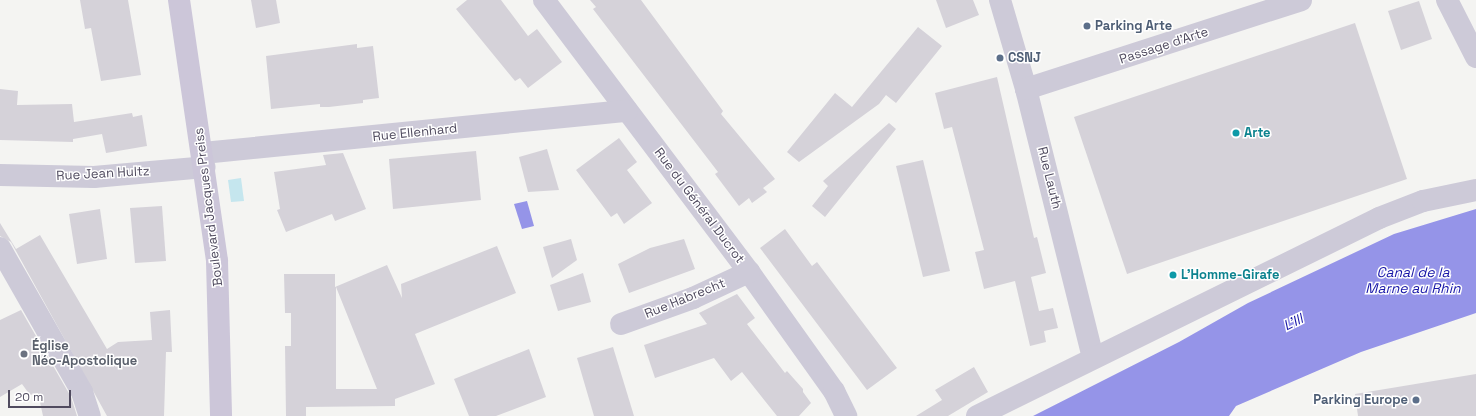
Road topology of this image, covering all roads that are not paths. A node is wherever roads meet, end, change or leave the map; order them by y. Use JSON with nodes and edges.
{"nodes":[{"id":1,"x":179,"y":0,"type":"edge"},
{"id":2,"x":544,"y":0,"type":"edge"},
{"id":3,"x":1000,"y":0,"type":"edge"},
{"id":4,"x":1301,"y":0,"type":"edge"},
{"id":5,"x":1448,"y":0,"type":"edge"},
{"id":6,"x":1476,"y":57,"type":"edge"},
{"id":7,"x":1026,"y":89,"type":"junction"},
{"id":8,"x":627,"y":111,"type":"junction"},
{"id":9,"x":204,"y":160,"type":"junction"},
{"id":10,"x":0,"y":175,"type":"edge"},
{"id":11,"x":1476,"y":190,"type":"edge"},
{"id":12,"x":0,"y":248,"type":"edge"},
{"id":13,"x":749,"y":272,"type":"junction"},
{"id":14,"x":621,"y":324,"type":"dead end"},
{"id":15,"x":1094,"y":358,"type":"junction"},
{"id":16,"x":90,"y":416,"type":"edge"},
{"id":17,"x":221,"y":416,"type":"edge"},
{"id":18,"x":846,"y":416,"type":"edge"},
{"id":19,"x":977,"y":416,"type":"edge"}],
"edges":[{"from":1,"to":9,"type":"main road","name":"Boulevard Jacques Preiss"},
{"from":2,"to":8,"type":"street","name":"Rue du Général Ducrot"},
{"from":3,"to":7,"type":"street","name":"Rue Lauth"},
{"from":4,"to":7,"type":"street","name":"Passage d'Arte"},
{"from":5,"to":6,"type":"street"},
{"from":7,"to":15,"type":"street","name":"Rue Lauth"},
{"from":8,"to":9,"type":"street","name":"Rue Ellenhard"},
{"from":8,"to":13,"type":"street","name":"Rue du Général Ducrot"},
{"from":9,"to":10,"type":"street","name":"Rue Jean Hultz"},
{"from":9,"to":17,"type":"main road","name":"Boulevard Jacques Preiss"},
{"from":11,"to":15,"type":"street"},
{"from":12,"to":16,"type":"street"},
{"from":13,"to":14,"type":"street","name":"Rue Habrecht"},
{"from":13,"to":18,"type":"street","name":"Rue du Général Ducrot"},
{"from":15,"to":19,"type":"street"}]}
